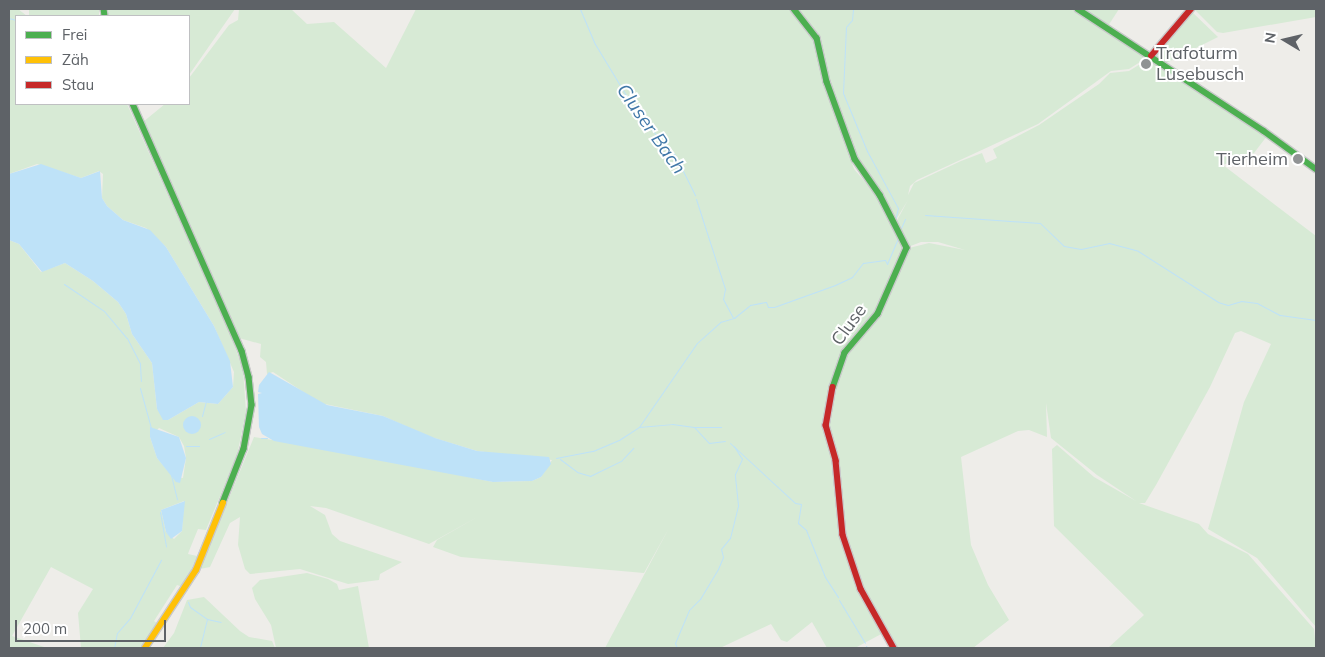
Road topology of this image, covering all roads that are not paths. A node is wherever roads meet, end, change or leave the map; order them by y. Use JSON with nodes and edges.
{"nodes":[{"id":1,"x":794,"y":9,"type":"edge"},
{"id":2,"x":1078,"y":9,"type":"edge"},
{"id":3,"x":1191,"y":9,"type":"edge"},
{"id":4,"x":1151,"y":56,"type":"junction"},
{"id":5,"x":133,"y":105,"type":"edge"},
{"id":6,"x":1316,"y":169,"type":"edge"},
{"id":7,"x":145,"y":648,"type":"edge"},
{"id":8,"x":894,"y":648,"type":"edge"}],
"edges":[{"from":1,"to":8,"type":"main road","name":"Cluse"},
{"from":2,"to":4,"type":"main road"},
{"from":3,"to":4,"type":"main road"},
{"from":4,"to":6,"type":"main road"},
{"from":5,"to":7,"type":"main road"}]}
